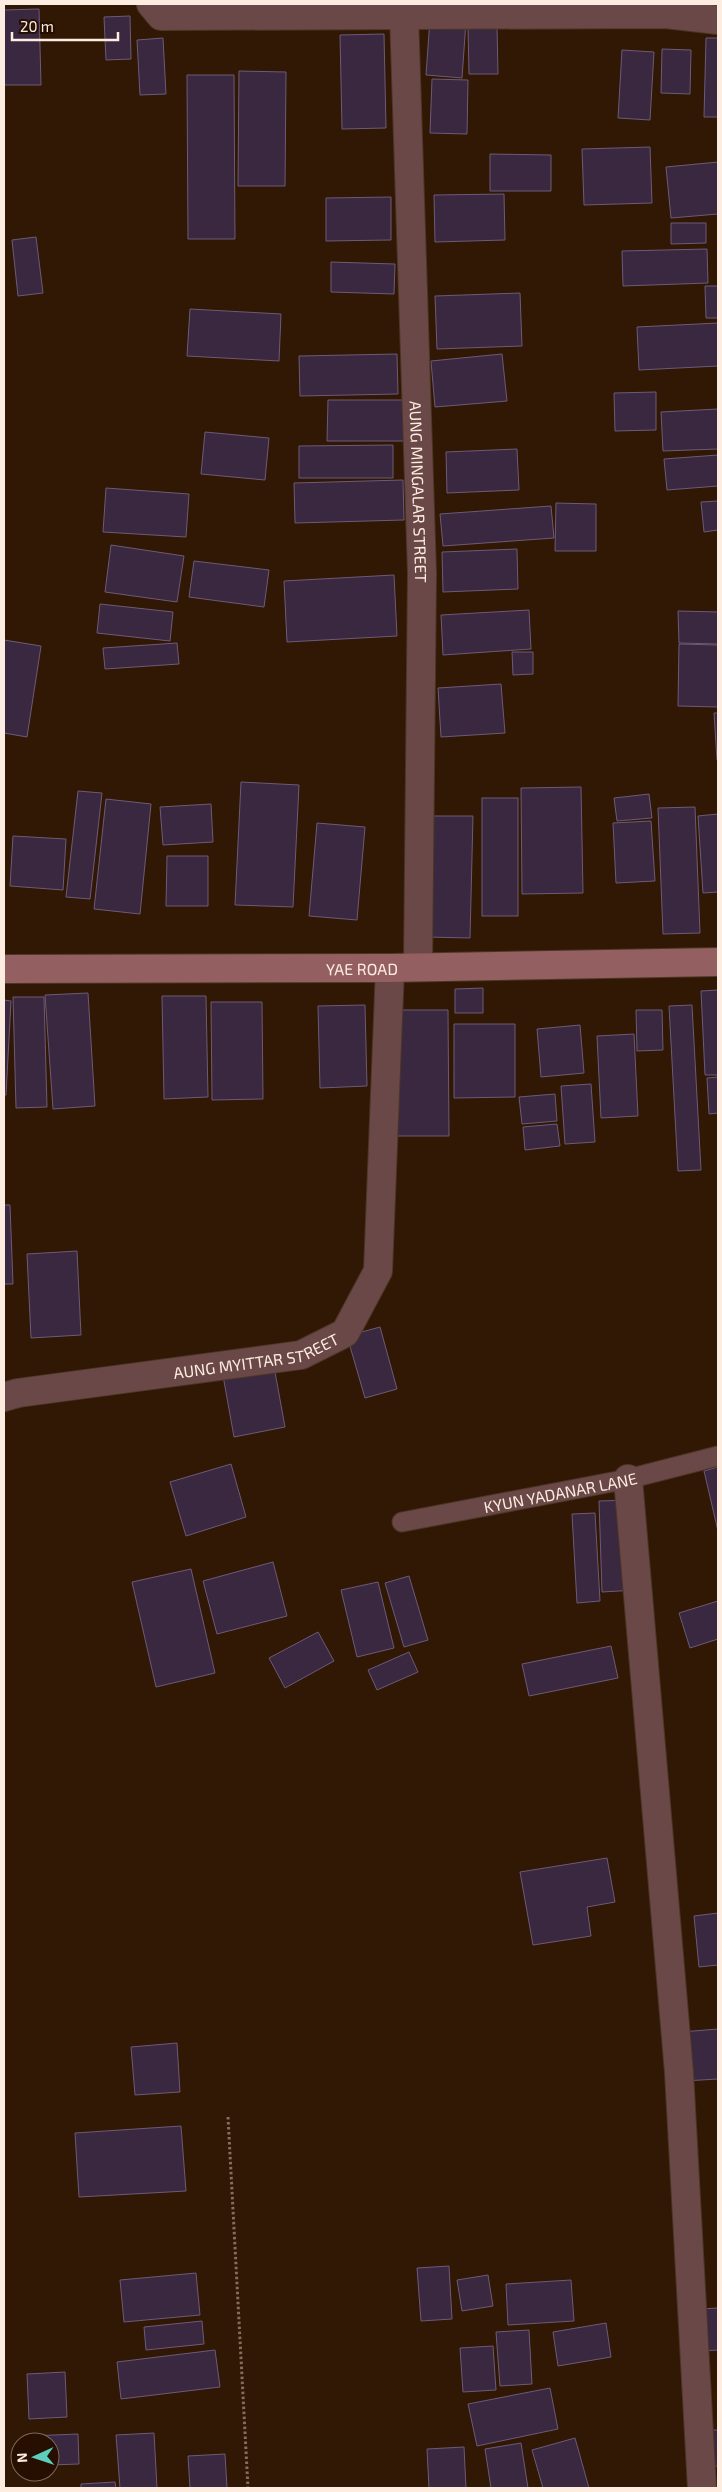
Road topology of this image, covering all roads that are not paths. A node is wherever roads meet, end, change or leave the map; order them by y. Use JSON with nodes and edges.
{"nodes":[{"id":1,"x":151,"y":4,"type":"edge"},
{"id":2,"x":404,"y":14,"type":"junction"},
{"id":3,"x":718,"y":20,"type":"edge"},
{"id":4,"x":718,"y":962,"type":"edge"},
{"id":5,"x":418,"y":967,"type":"junction"},
{"id":6,"x":390,"y":968,"type":"junction"},
{"id":7,"x":4,"y":969,"type":"edge"},
{"id":8,"x":4,"y":1397,"type":"edge"},
{"id":9,"x":718,"y":1456,"type":"edge"},
{"id":10,"x":628,"y":1479,"type":"junction"},
{"id":11,"x":402,"y":1522,"type":"dead end"},
{"id":12,"x":702,"y":2488,"type":"edge"}],
"edges":[{"from":1,"to":2,"type":"street"},
{"from":2,"to":3,"type":"street"},
{"from":2,"to":5,"type":"street","name":"AUNG MINGALAR STREET"},
{"from":4,"to":5,"type":"street","name":"YAE ROAD"},
{"from":5,"to":6,"type":"street","name":"YAE ROAD"},
{"from":6,"to":7,"type":"street","name":"YAE ROAD"},
{"from":6,"to":8,"type":"street","name":"AUNG MYITTAR STREET"},
{"from":9,"to":10,"type":"lane","name":"KYUN YADANAR LANE"},
{"from":10,"to":11,"type":"lane","name":"KYUN YADANAR LANE"},
{"from":10,"to":12,"type":"street"}]}
